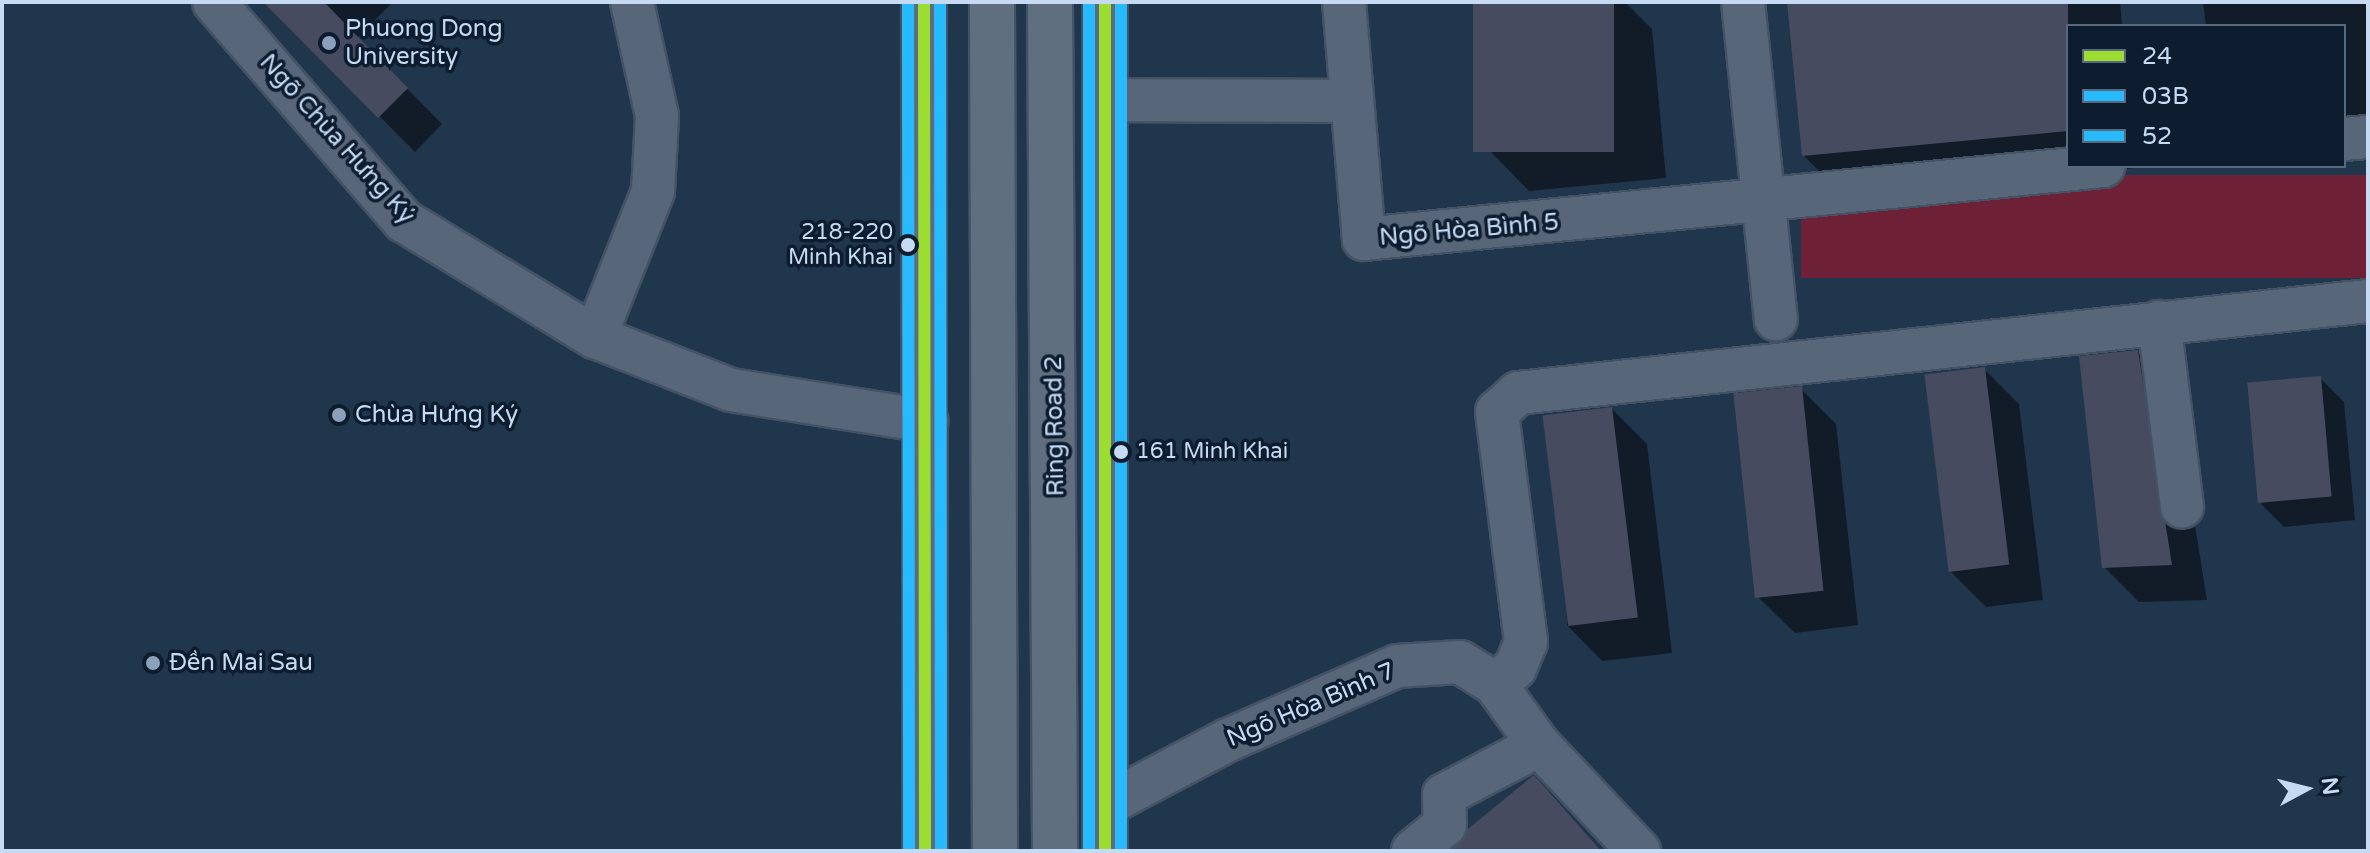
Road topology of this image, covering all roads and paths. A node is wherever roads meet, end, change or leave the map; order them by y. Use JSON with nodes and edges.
{"nodes":[{"id":1,"x":214,"y":2,"type":"edge"},
{"id":2,"x":632,"y":2,"type":"edge"},
{"id":3,"x":924,"y":2,"type":"edge"},
{"id":4,"x":992,"y":2,"type":"edge"},
{"id":5,"x":1050,"y":2,"type":"edge"},
{"id":6,"x":1105,"y":2,"type":"edge"},
{"id":7,"x":1344,"y":2,"type":"edge"},
{"id":8,"x":1743,"y":2,"type":"edge"},
{"id":9,"x":1106,"y":100,"type":"junction"},
{"id":10,"x":1351,"y":101,"type":"junction"},
{"id":11,"x":2368,"y":137,"type":"edge"},
{"id":12,"x":2346,"y":139,"type":"edge"},
{"id":13,"x":2084,"y":168,"type":"edge"},
{"id":14,"x":1764,"y":202,"type":"junction"},
{"id":15,"x":2368,"y":301,"type":"edge"},
{"id":16,"x":1776,"y":319,"type":"dead end"},
{"id":17,"x":2159,"y":322,"type":"junction"},
{"id":18,"x":595,"y":337,"type":"junction"},
{"id":19,"x":927,"y":421,"type":"junction"},
{"id":20,"x":2182,"y":507,"type":"dead end"},
{"id":21,"x":1495,"y":684,"type":"junction"},
{"id":22,"x":1539,"y":745,"type":"junction"},
{"id":23,"x":1105,"y":805,"type":"junction"},
{"id":24,"x":925,"y":851,"type":"edge"},
{"id":25,"x":995,"y":851,"type":"edge"},
{"id":26,"x":1055,"y":851,"type":"edge"},
{"id":27,"x":1105,"y":851,"type":"edge"},
{"id":28,"x":1413,"y":851,"type":"edge"},
{"id":29,"x":1639,"y":851,"type":"edge"}],
"edges":[{"from":1,"to":18,"type":"street","name":"Ngõ Chùa Hưng Ký"},
{"from":2,"to":18,"type":"street"},
{"from":3,"to":19,"type":"main road"},
{"from":4,"to":25,"type":"highway"},
{"from":5,"to":26,"type":"highway","name":"Ring Road 2"},
{"from":6,"to":9,"type":"main road"},
{"from":7,"to":10,"type":"street","name":"Ngõ Hòa Bình 5"},
{"from":8,"to":14,"type":"street"},
{"from":9,"to":10,"type":"street"},
{"from":9,"to":23,"type":"main road"},
{"from":10,"to":14,"type":"street","name":"Ngõ Hòa Bình 5"},
{"from":11,"to":12,"type":"street"},
{"from":13,"to":14,"type":"street","name":"Ngõ Hòa Bình 5"},
{"from":14,"to":16,"type":"street"},
{"from":15,"to":17,"type":"street"},
{"from":17,"to":20,"type":"street"},
{"from":17,"to":21,"type":"street"},
{"from":18,"to":19,"type":"street","name":"Ngõ Chùa Hưng Ký"},
{"from":19,"to":24,"type":"main road"},
{"from":21,"to":22,"type":"street","name":"Ngõ Hòa Bình 7"},
{"from":21,"to":23,"type":"street","name":"Ngõ Hòa Bình 7"},
{"from":22,"to":28,"type":"street"},
{"from":22,"to":29,"type":"street","name":"Ngõ Hòa Bình 7"},
{"from":23,"to":27,"type":"main road"}]}
